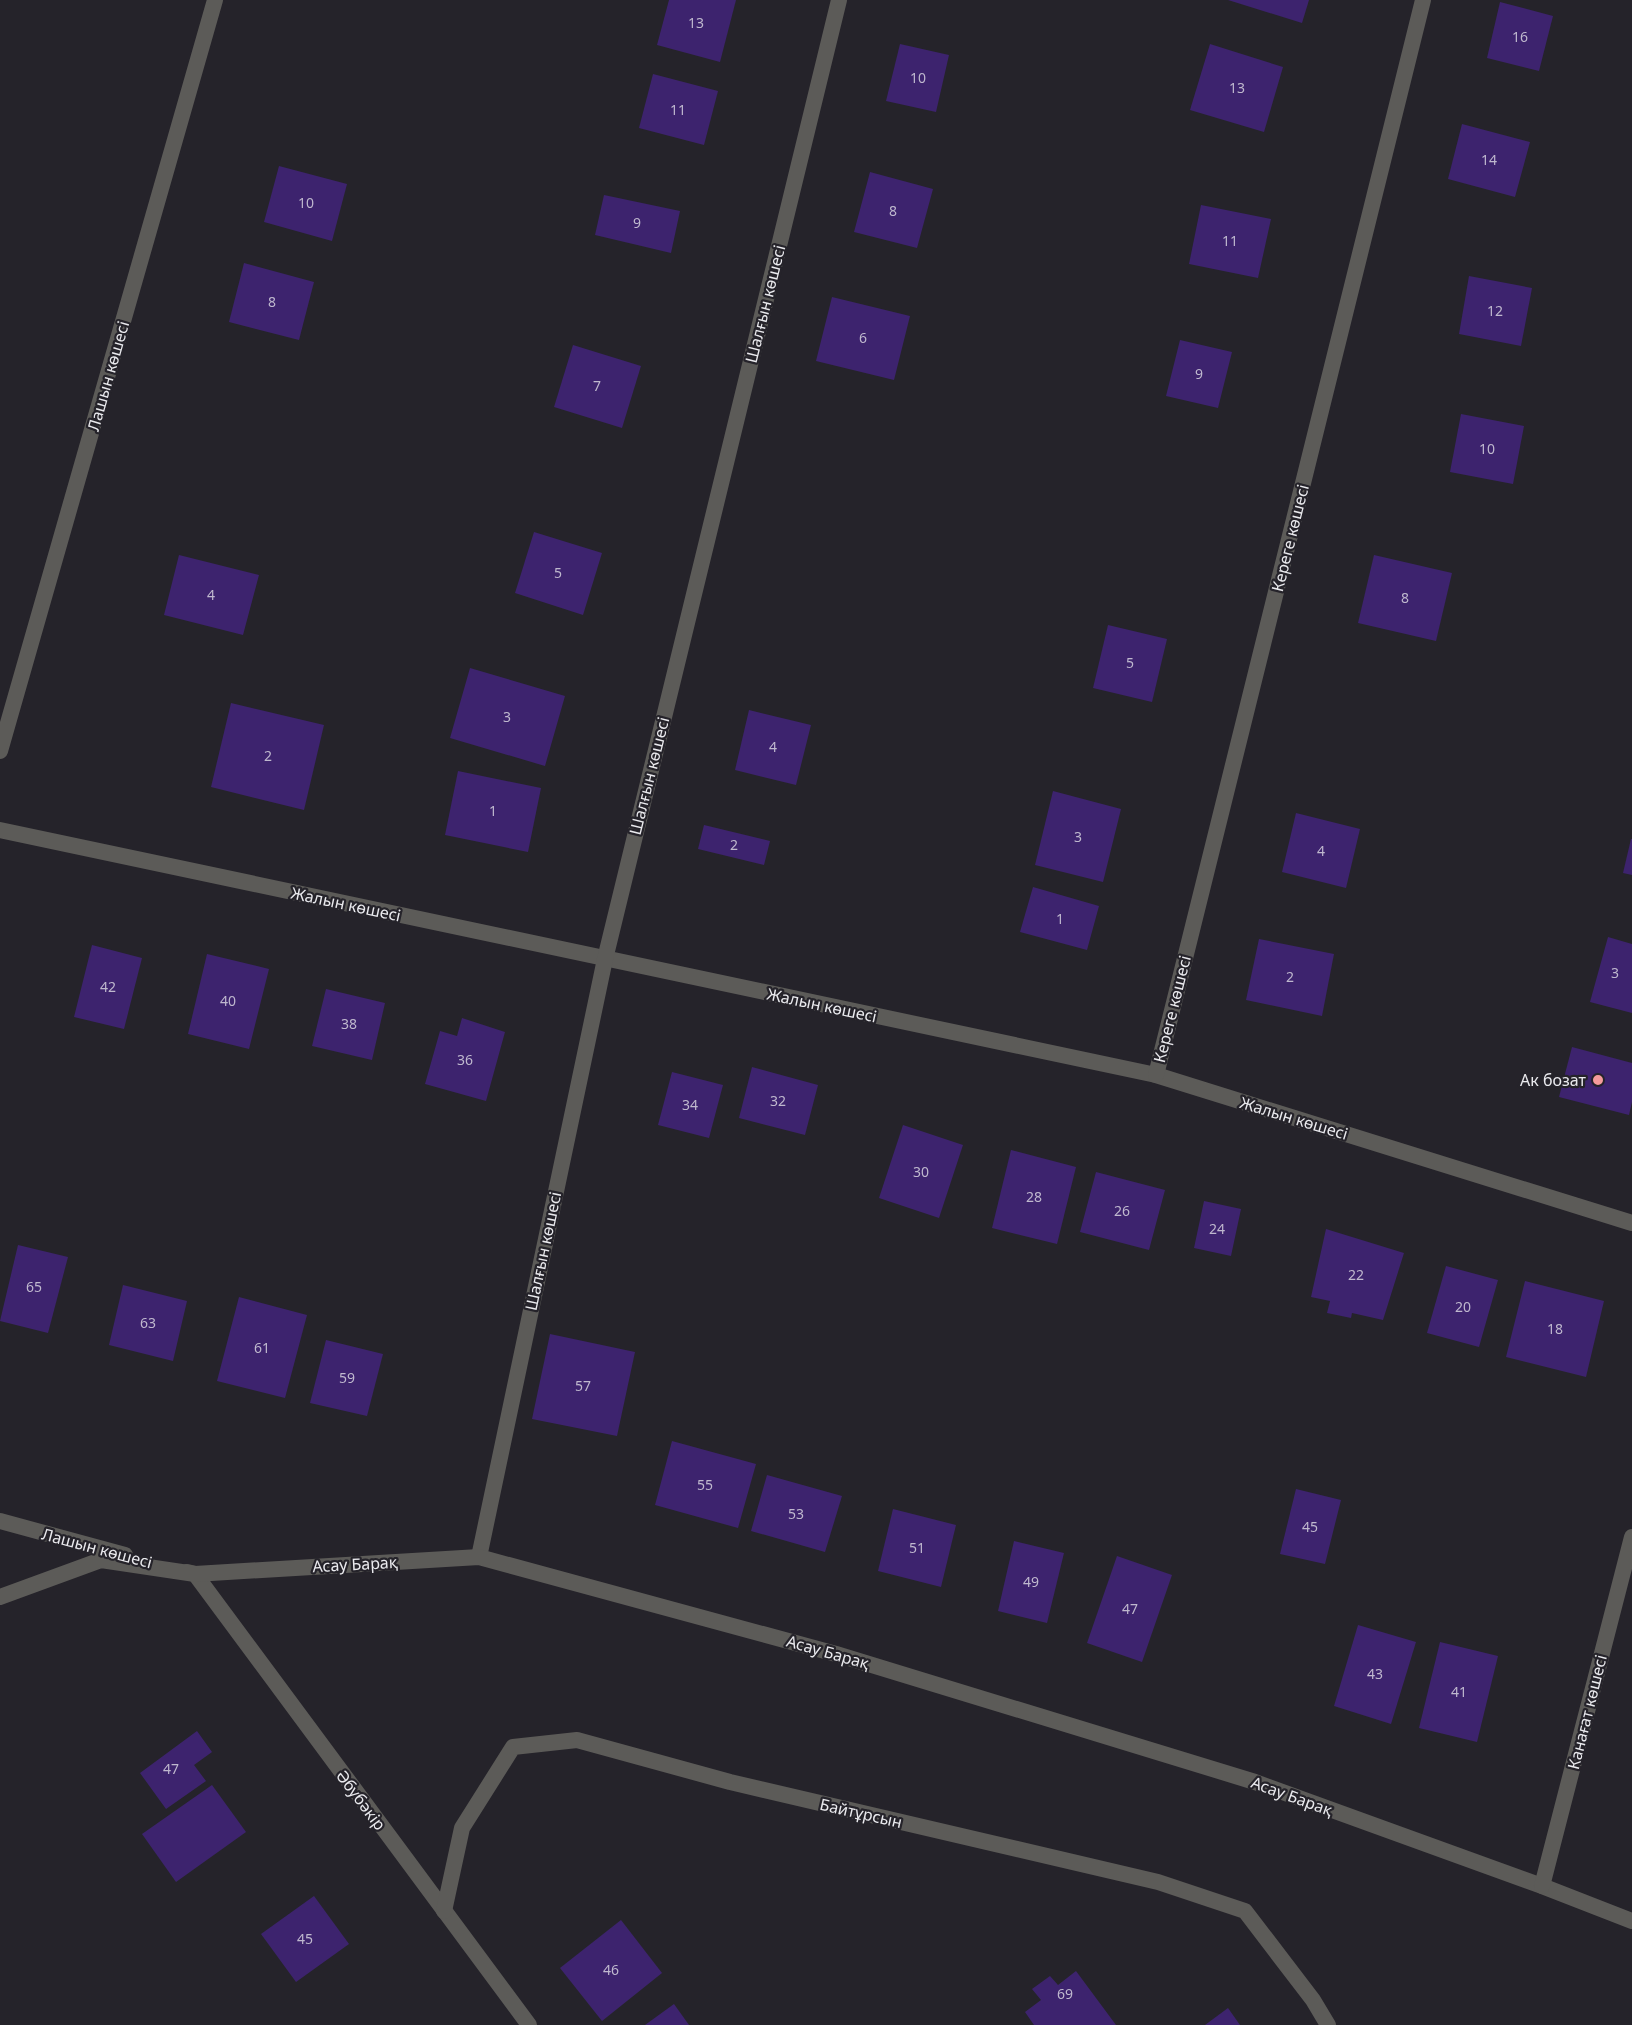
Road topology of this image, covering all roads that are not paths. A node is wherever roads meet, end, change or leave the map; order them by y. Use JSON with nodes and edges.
{"nodes":[{"id":1,"x":215,"y":0,"type":"edge"},
{"id":2,"x":839,"y":0,"type":"edge"},
{"id":3,"x":1423,"y":0,"type":"edge"},
{"id":4,"x":0,"y":752,"type":"edge"},
{"id":5,"x":0,"y":830,"type":"edge"},
{"id":6,"x":605,"y":959,"type":"junction"},
{"id":7,"x":1156,"y":1075,"type":"junction"},
{"id":8,"x":1632,"y":1223,"type":"edge"},
{"id":9,"x":0,"y":1521,"type":"edge"},
{"id":10,"x":1632,"y":1537,"type":"edge"},
{"id":11,"x":479,"y":1557,"type":"junction"},
{"id":12,"x":195,"y":1574,"type":"junction"},
{"id":13,"x":0,"y":1597,"type":"edge"},
{"id":14,"x":1542,"y":1886,"type":"junction"},
{"id":15,"x":444,"y":1911,"type":"junction"},
{"id":16,"x":1632,"y":1921,"type":"edge"},
{"id":17,"x":529,"y":2025,"type":"edge"},
{"id":18,"x":1328,"y":2025,"type":"edge"}],
"edges":[{"from":1,"to":4,"type":"street","name":"Лашын көшесі"},
{"from":2,"to":6,"type":"street","name":"Шалғын көшесі"},
{"from":3,"to":7,"type":"street","name":"Кереге көшесі"},
{"from":5,"to":6,"type":"street","name":"Жалын көшесі"},
{"from":6,"to":7,"type":"street","name":"Жалын көшесі"},
{"from":6,"to":11,"type":"street","name":"Шалғын көшесі"},
{"from":7,"to":8,"type":"street","name":"Жалын көшесі"},
{"from":9,"to":12,"type":"street","name":"Лашын көшесі"},
{"from":10,"to":14,"type":"street","name":"Канағат көшесі"},
{"from":11,"to":12,"type":"street","name":"Асау Барақ"},
{"from":11,"to":14,"type":"street","name":"Асау Барақ"},
{"from":12,"to":13,"type":"street","name":"Асау Барақ"},
{"from":12,"to":15,"type":"street","name":"Әбубәкір"},
{"from":14,"to":16,"type":"street","name":"Асау Барақ"},
{"from":15,"to":17,"type":"street","name":"Әбубәкір"},
{"from":15,"to":18,"type":"street","name":"Байтұрсын"}]}
